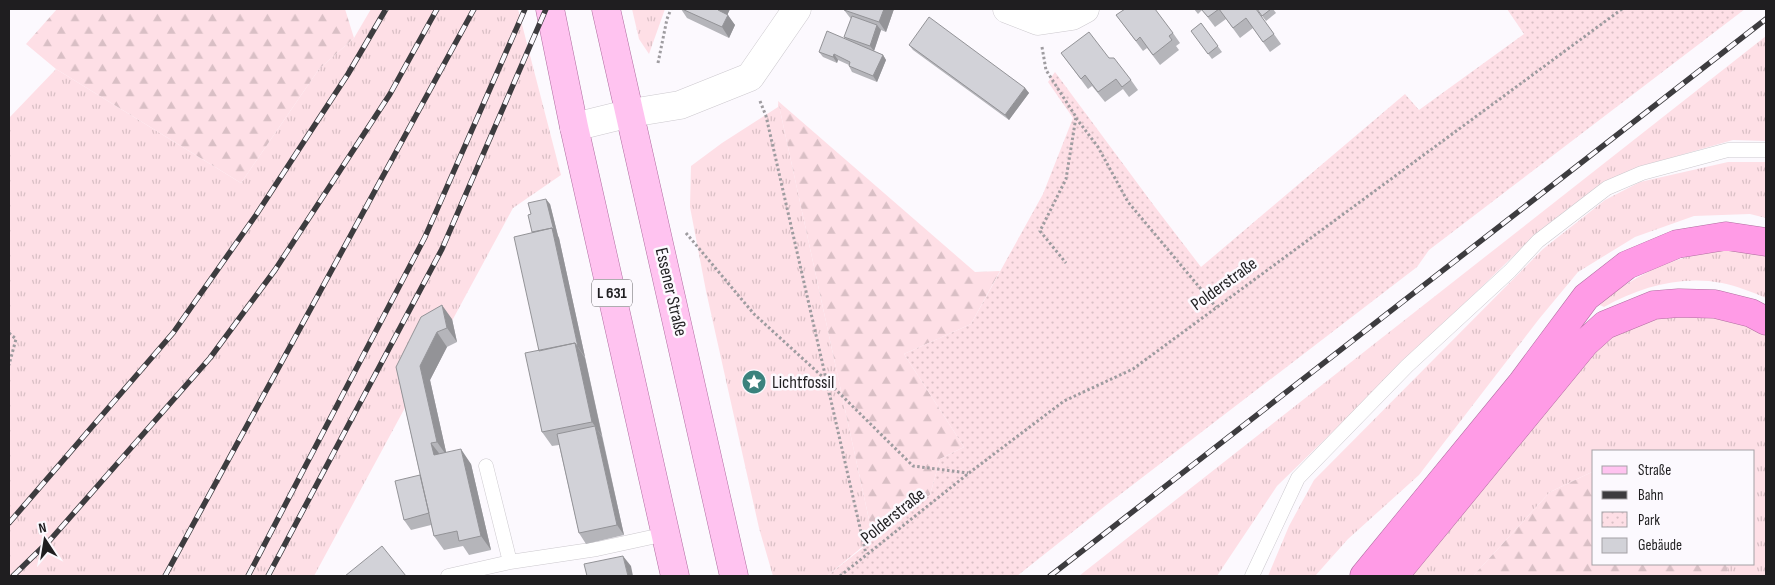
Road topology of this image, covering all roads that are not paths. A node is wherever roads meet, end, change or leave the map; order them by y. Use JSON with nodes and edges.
{"nodes":[{"id":1,"x":550,"y":9,"type":"edge"},
{"id":2,"x":606,"y":9,"type":"edge"},
{"id":3,"x":797,"y":9,"type":"edge"},
{"id":4,"x":1007,"y":9,"type":"edge"},
{"id":5,"x":1085,"y":9,"type":"edge"},
{"id":6,"x":630,"y":112,"type":"junction"},
{"id":7,"x":574,"y":127,"type":"junction"},
{"id":8,"x":1766,"y":150,"type":"edge"},
{"id":9,"x":1766,"y":242,"type":"edge"},
{"id":10,"x":1766,"y":321,"type":"edge"},
{"id":11,"x":486,"y":466,"type":"dead end"},
{"id":12,"x":666,"y":534,"type":"junction"},
{"id":13,"x":510,"y":562,"type":"junction"},
{"id":14,"x":448,"y":576,"type":"edge"},
{"id":15,"x":675,"y":576,"type":"edge"},
{"id":16,"x":734,"y":576,"type":"edge"},
{"id":17,"x":1252,"y":576,"type":"edge"},
{"id":18,"x":1364,"y":576,"type":"edge"},
{"id":19,"x":1394,"y":576,"type":"edge"}],
"edges":[{"from":1,"to":7,"type":"main road","number":"L 631"},
{"from":2,"to":6,"type":"main road","name":"Essener Straße"},
{"from":3,"to":6,"type":"street"},
{"from":4,"to":5,"type":"street"},
{"from":6,"to":7,"type":"street"},
{"from":6,"to":16,"type":"main road","name":"Essener Straße"},
{"from":7,"to":12,"type":"main road","number":"L 631"},
{"from":8,"to":17,"type":"lane"},
{"from":9,"to":18,"type":"highway"},
{"from":10,"to":19,"type":"highway"},
{"from":11,"to":13,"type":"lane"},
{"from":12,"to":13,"type":"lane"},
{"from":12,"to":15,"type":"main road","number":"L 631"},
{"from":13,"to":14,"type":"lane"}]}
